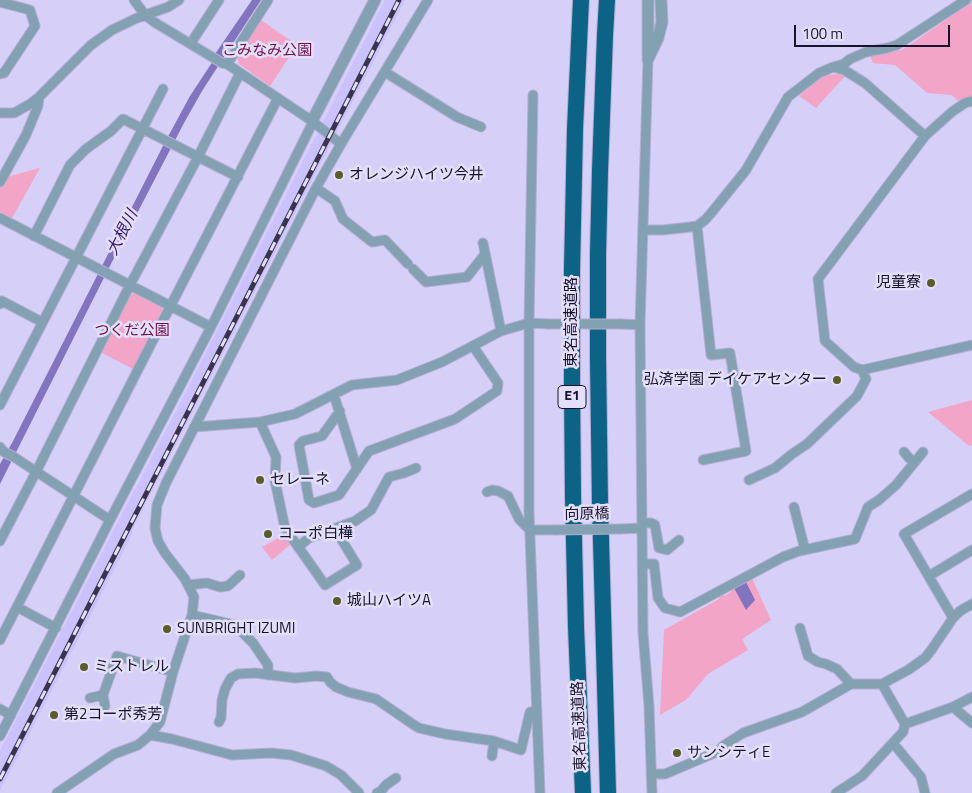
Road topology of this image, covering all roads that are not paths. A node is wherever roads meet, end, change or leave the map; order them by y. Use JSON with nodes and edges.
{"nodes":[{"id":1,"x":134,"y":0,"type":"edge"},
{"id":2,"x":179,"y":0,"type":"edge"},
{"id":3,"x":219,"y":0,"type":"edge"},
{"id":4,"x":268,"y":0,"type":"edge"},
{"id":5,"x":374,"y":0,"type":"edge"},
{"id":6,"x":428,"y":0,"type":"edge"},
{"id":7,"x":581,"y":0,"type":"edge"},
{"id":8,"x":607,"y":0,"type":"edge"},
{"id":9,"x":648,"y":0,"type":"edge"},
{"id":10,"x":661,"y":0,"type":"edge"},
{"id":11,"x":966,"y":0,"type":"edge"},
{"id":12,"x":0,"y":2,"type":"edge"},
{"id":13,"x":146,"y":15,"type":"junction"},
{"id":14,"x":191,"y":43,"type":"junction"},
{"id":15,"x":648,"y":59,"type":"junction"},
{"id":16,"x":225,"y":63,"type":"junction"},
{"id":17,"x":833,"y":68,"type":"junction"},
{"id":18,"x":385,"y":72,"type":"junction"},
{"id":19,"x":240,"y":73,"type":"junction"},
{"id":20,"x":0,"y":74,"type":"edge"},
{"id":21,"x":163,"y":89,"type":"dead end"},
{"id":22,"x":533,"y":95,"type":"dead end"},
{"id":23,"x":39,"y":97,"type":"junction"},
{"id":24,"x":278,"y":98,"type":"junction"},
{"id":25,"x":972,"y":101,"type":"edge"},
{"id":26,"x":0,"y":113,"type":"edge"},
{"id":27,"x":312,"y":122,"type":"junction"},
{"id":28,"x":481,"y":127,"type":"dead end"},
{"id":29,"x":143,"y":129,"type":"junction"},
{"id":30,"x":925,"y":136,"type":"junction"},
{"id":31,"x":342,"y":144,"type":"junction"},
{"id":32,"x":198,"y":157,"type":"junction"},
{"id":33,"x":238,"y":178,"type":"junction"},
{"id":34,"x":0,"y":182,"type":"edge"},
{"id":35,"x":316,"y":188,"type":"junction"},
{"id":36,"x":0,"y":218,"type":"edge"},
{"id":37,"x":696,"y":226,"type":"junction"},
{"id":38,"x":643,"y":230,"type":"junction"},
{"id":39,"x":34,"y":236,"type":"junction"},
{"id":40,"x":483,"y":243,"type":"dead end"},
{"id":41,"x":485,"y":254,"type":"junction"},
{"id":42,"x":76,"y":257,"type":"junction"},
{"id":43,"x":130,"y":285,"type":"junction"},
{"id":44,"x":0,"y":304,"type":"edge"},
{"id":45,"x":171,"y":305,"type":"junction"},
{"id":46,"x":42,"y":322,"type":"junction"},
{"id":47,"x":529,"y":323,"type":"junction"},
{"id":48,"x":640,"y":325,"type":"junction"},
{"id":49,"x":212,"y":327,"type":"junction"},
{"id":50,"x":501,"y":331,"type":"junction"},
{"id":51,"x":972,"y":345,"type":"edge"},
{"id":52,"x":473,"y":346,"type":"junction"},
{"id":53,"x":862,"y":370,"type":"junction"},
{"id":54,"x":334,"y":395,"type":"junction"},
{"id":55,"x":0,"y":405,"type":"edge"},
{"id":56,"x":340,"y":411,"type":"junction"},
{"id":57,"x":260,"y":422,"type":"junction"},
{"id":58,"x":194,"y":427,"type":"junction"},
{"id":59,"x":1,"y":448,"type":"edge"},
{"id":60,"x":904,"y":452,"type":"dead end"},
{"id":61,"x":923,"y":452,"type":"dead end"},
{"id":62,"x":702,"y":460,"type":"dead end"},
{"id":63,"x":915,"y":462,"type":"junction"},
{"id":64,"x":416,"y":468,"type":"dead end"},
{"id":65,"x":357,"y":469,"type":"junction"},
{"id":66,"x":36,"y":472,"type":"junction"},
{"id":67,"x":749,"y":480,"type":"dead end"},
{"id":68,"x":486,"y":492,"type":"dead end"},
{"id":69,"x":972,"y":494,"type":"edge"},
{"id":70,"x":73,"y":495,"type":"junction"},
{"id":71,"x":794,"y":507,"type":"dead end"},
{"id":72,"x":110,"y":520,"type":"junction"},
{"id":73,"x":642,"y":525,"type":"junction"},
{"id":74,"x":335,"y":529,"type":"junction"},
{"id":75,"x":530,"y":530,"type":"junction"},
{"id":76,"x":680,"y":540,"type":"dead end"},
{"id":77,"x":0,"y":541,"type":"edge"},
{"id":78,"x":298,"y":547,"type":"junction"},
{"id":79,"x":805,"y":550,"type":"junction"},
{"id":80,"x":972,"y":550,"type":"edge"},
{"id":81,"x":643,"y":564,"type":"junction"},
{"id":82,"x":240,"y":575,"type":"dead end"},
{"id":83,"x":929,"y":576,"type":"junction"},
{"id":84,"x":188,"y":585,"type":"junction"},
{"id":85,"x":972,"y":604,"type":"edge"},
{"id":86,"x":17,"y":606,"type":"junction"},
{"id":87,"x":192,"y":615,"type":"junction"},
{"id":88,"x":953,"y":618,"type":"junction"},
{"id":89,"x":56,"y":628,"type":"junction"},
{"id":90,"x":800,"y":628,"type":"dead end"},
{"id":91,"x":0,"y":640,"type":"edge"},
{"id":92,"x":174,"y":672,"type":"junction"},
{"id":93,"x":268,"y":675,"type":"junction"},
{"id":94,"x":851,"y":684,"type":"junction"},
{"id":95,"x":882,"y":684,"type":"junction"},
{"id":96,"x":103,"y":695,"type":"junction"},
{"id":97,"x":972,"y":697,"type":"edge"},
{"id":98,"x":90,"y":698,"type":"dead end"},
{"id":99,"x":105,"y":706,"type":"dead end"},
{"id":100,"x":953,"y":707,"type":"junction"},
{"id":101,"x":0,"y":709,"type":"edge"},
{"id":102,"x":537,"y":710,"type":"junction"},
{"id":103,"x":11,"y":715,"type":"junction"},
{"id":104,"x":219,"y":722,"type":"dead end"},
{"id":105,"x":972,"y":723,"type":"edge"},
{"id":106,"x":905,"y":724,"type":"junction"},
{"id":107,"x":150,"y":735,"type":"junction"},
{"id":108,"x":0,"y":736,"type":"edge"},
{"id":109,"x":494,"y":741,"type":"junction"},
{"id":110,"x":893,"y":743,"type":"junction"},
{"id":111,"x":492,"y":756,"type":"dead end"},
{"id":112,"x":651,"y":774,"type":"junction"},
{"id":113,"x":396,"y":778,"type":"dead end"},
{"id":114,"x":850,"y":790,"type":"edge"},
{"id":115,"x":60,"y":791,"type":"edge"},
{"id":116,"x":71,"y":793,"type":"edge"},
{"id":117,"x":359,"y":793,"type":"edge"},
{"id":118,"x":378,"y":793,"type":"edge"},
{"id":119,"x":540,"y":793,"type":"edge"},
{"id":120,"x":583,"y":793,"type":"edge"},
{"id":121,"x":608,"y":793,"type":"edge"},
{"id":122,"x":652,"y":793,"type":"edge"},
{"id":123,"x":836,"y":793,"type":"edge"},
{"id":124,"x":925,"y":793,"type":"edge"}],
"edges":[{"from":1,"to":13,"type":"street"},
{"from":2,"to":13,"type":"street"},
{"from":3,"to":14,"type":"street"},
{"from":4,"to":16,"type":"street"},
{"from":5,"to":27,"type":"street"},
{"from":6,"to":18,"type":"street"},
{"from":7,"to":120,"type":"highway","name":"東名高速道路","number":"E1"},
{"from":8,"to":121,"type":"highway","name":"東名高速道路","number":"E1"},
{"from":9,"to":15,"type":"street"},
{"from":10,"to":15,"type":"street"},
{"from":11,"to":17,"type":"street"},
{"from":12,"to":20,"type":"street"},
{"from":13,"to":14,"type":"street"},
{"from":13,"to":23,"type":"street"},
{"from":14,"to":16,"type":"street"},
{"from":15,"to":38,"type":"street"},
{"from":16,"to":19,"type":"street"},
{"from":17,"to":30,"type":"street"},
{"from":17,"to":37,"type":"street"},
{"from":18,"to":28,"type":"street"},
{"from":18,"to":31,"type":"street"},
{"from":19,"to":24,"type":"street"},
{"from":19,"to":32,"type":"street"},
{"from":21,"to":29,"type":"street"},
{"from":22,"to":47,"type":"street"},
{"from":23,"to":26,"type":"street"},
{"from":23,"to":34,"type":"street"},
{"from":24,"to":27,"type":"street"},
{"from":24,"to":33,"type":"street"},
{"from":25,"to":30,"type":"street"},
{"from":27,"to":31,"type":"street"},
{"from":27,"to":49,"type":"street"},
{"from":29,"to":32,"type":"street"},
{"from":29,"to":39,"type":"street"},
{"from":29,"to":42,"type":"street"},
{"from":30,"to":53,"type":"street"},
{"from":31,"to":35,"type":"street"},
{"from":32,"to":33,"type":"street"},
{"from":32,"to":43,"type":"street"},
{"from":33,"to":45,"type":"street"},
{"from":35,"to":41,"type":"street"},
{"from":35,"to":58,"type":"street"},
{"from":36,"to":39,"type":"street"},
{"from":37,"to":38,"type":"street"},
{"from":37,"to":62,"type":"street"},
{"from":38,"to":48,"type":"street"},
{"from":39,"to":42,"type":"street"},
{"from":40,"to":41,"type":"street"},
{"from":41,"to":50,"type":"street"},
{"from":42,"to":43,"type":"street"},
{"from":42,"to":46,"type":"street"},
{"from":43,"to":45,"type":"street"},
{"from":43,"to":66,"type":"street"},
{"from":44,"to":46,"type":"street"},
{"from":45,"to":49,"type":"street"},
{"from":45,"to":70,"type":"street"},
{"from":46,"to":55,"type":"street"},
{"from":47,"to":48,"type":"street","bridge":true},
{"from":47,"to":50,"type":"street"},
{"from":47,"to":75,"type":"street"},
{"from":48,"to":73,"type":"street"},
{"from":49,"to":72,"type":"street"},
{"from":50,"to":52,"type":"street"},
{"from":51,"to":53,"type":"street"},
{"from":52,"to":54,"type":"street"},
{"from":52,"to":65,"type":"street"},
{"from":53,"to":67,"type":"street"},
{"from":54,"to":56,"type":"street"},
{"from":54,"to":57,"type":"street"},
{"from":56,"to":65,"type":"street"},
{"from":56,"to":65,"type":"street"},
{"from":57,"to":58,"type":"street"},
{"from":57,"to":78,"type":"street"},
{"from":58,"to":84,"type":"street"},
{"from":59,"to":66,"type":"street"},
{"from":60,"to":63,"type":"street"},
{"from":61,"to":63,"type":"street"},
{"from":63,"to":79,"type":"street"},
{"from":64,"to":74,"type":"street"},
{"from":66,"to":70,"type":"street"},
{"from":66,"to":77,"type":"street"},
{"from":68,"to":75,"type":"street"},
{"from":69,"to":83,"type":"street"},
{"from":70,"to":72,"type":"street"},
{"from":70,"to":86,"type":"street"},
{"from":71,"to":79,"type":"street"},
{"from":72,"to":89,"type":"street"},
{"from":73,"to":75,"type":"street","name":"向原橋","bridge":true},
{"from":73,"to":76,"type":"street"},
{"from":73,"to":81,"type":"street"},
{"from":74,"to":78,"type":"street"},
{"from":74,"to":78,"type":"street"},
{"from":75,"to":102,"type":"street"},
{"from":79,"to":81,"type":"street"},
{"from":80,"to":83,"type":"street"},
{"from":81,"to":112,"type":"street"},
{"from":82,"to":84,"type":"street"},
{"from":83,"to":88,"type":"street"},
{"from":84,"to":87,"type":"street"},
{"from":85,"to":88,"type":"street"},
{"from":86,"to":89,"type":"street"},
{"from":86,"to":91,"type":"street"},
{"from":87,"to":92,"type":"street"},
{"from":87,"to":93,"type":"street"},
{"from":88,"to":95,"type":"street"},
{"from":89,"to":103,"type":"street"},
{"from":90,"to":94,"type":"street"},
{"from":92,"to":96,"type":"street"},
{"from":92,"to":107,"type":"street"},
{"from":93,"to":104,"type":"street"},
{"from":93,"to":109,"type":"street"},
{"from":94,"to":95,"type":"street"},
{"from":94,"to":112,"type":"street"},
{"from":95,"to":106,"type":"street"},
{"from":96,"to":98,"type":"street"},
{"from":96,"to":99,"type":"street"},
{"from":97,"to":100,"type":"street"},
{"from":100,"to":105,"type":"street"},
{"from":100,"to":106,"type":"street"},
{"from":101,"to":103,"type":"street"},
{"from":102,"to":109,"type":"street"},
{"from":102,"to":119,"type":"street"},
{"from":103,"to":108,"type":"street"},
{"from":106,"to":110,"type":"street"},
{"from":107,"to":115,"type":"street"},
{"from":107,"to":117,"type":"street"},
{"from":109,"to":111,"type":"street"},
{"from":110,"to":114,"type":"street"},
{"from":110,"to":124,"type":"street"},
{"from":112,"to":122,"type":"street"},
{"from":113,"to":118,"type":"street"},
{"from":114,"to":123,"type":"street"},
{"from":115,"to":116,"type":"street"}]}
